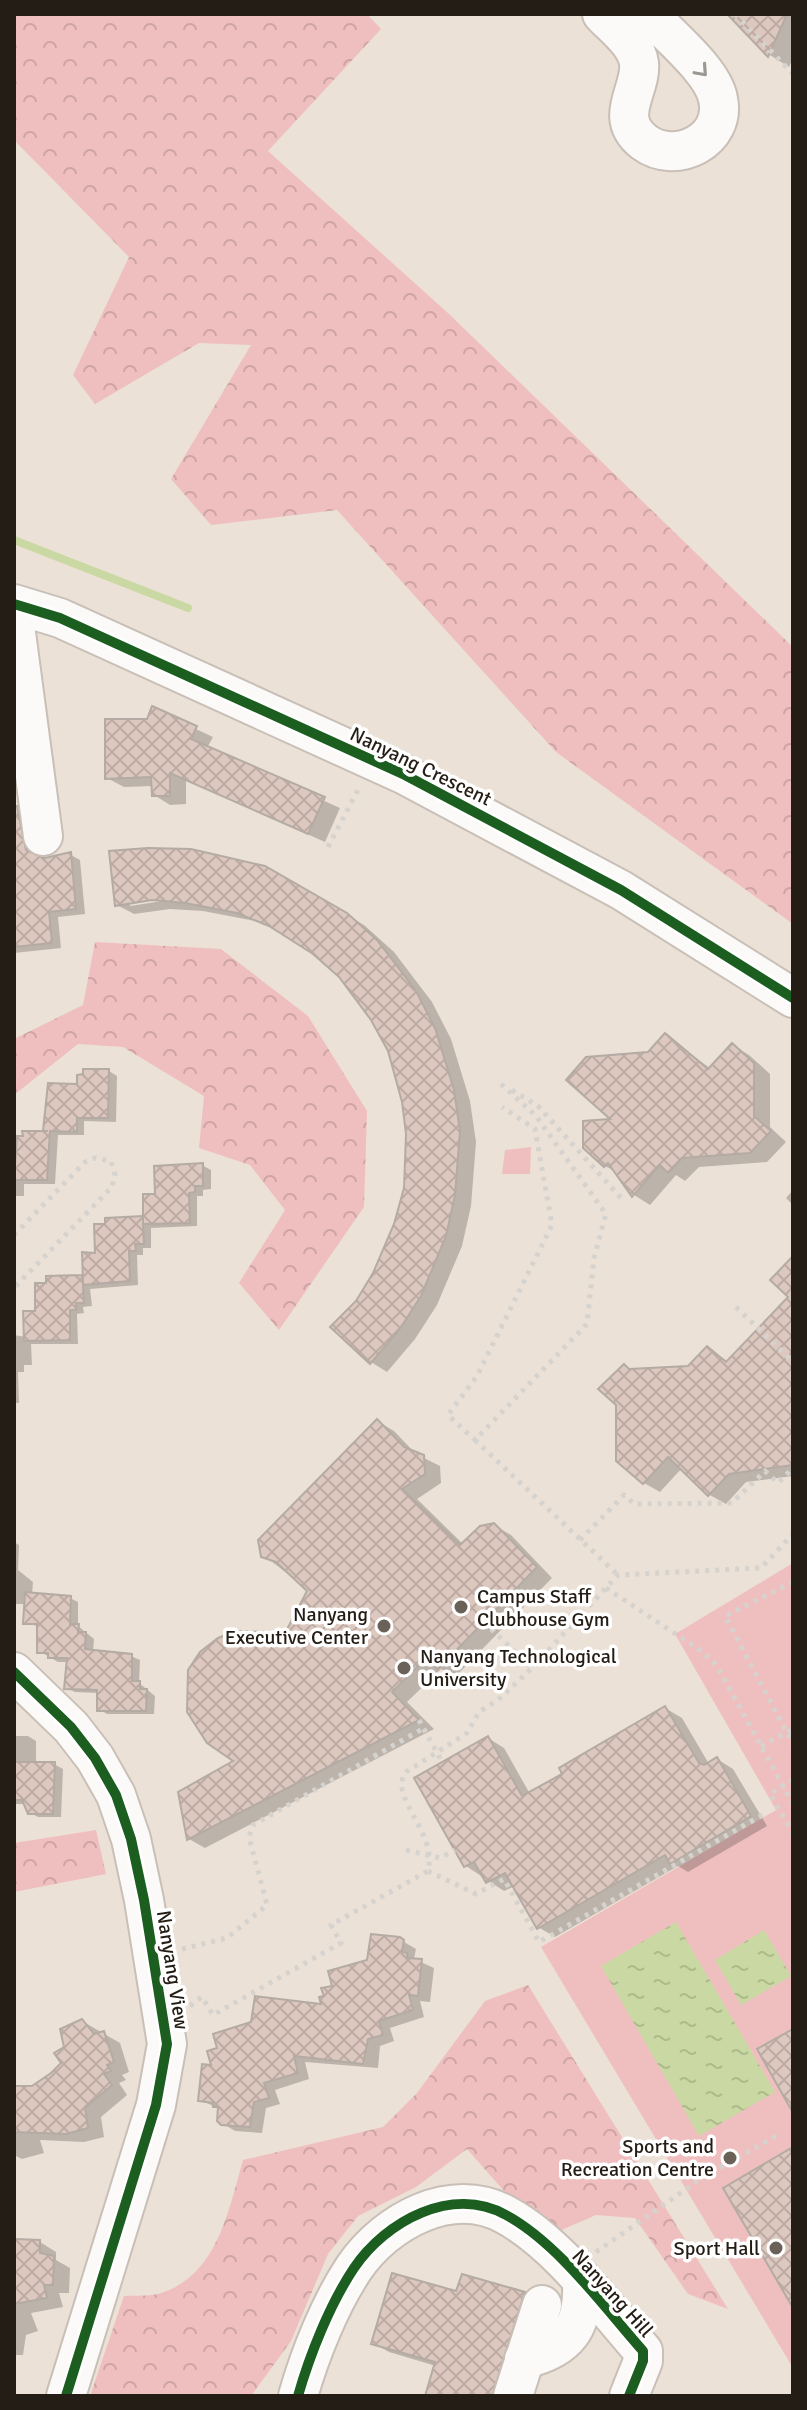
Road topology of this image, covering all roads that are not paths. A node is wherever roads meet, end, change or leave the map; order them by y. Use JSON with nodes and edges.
{"nodes":[{"id":1,"x":602,"y":14,"type":"edge"},
{"id":2,"x":649,"y":14,"type":"edge"},
{"id":3,"x":14,"y":604,"type":"edge"},
{"id":4,"x":15,"y":636,"type":"edge"},
{"id":5,"x":43,"y":836,"type":"dead end"},
{"id":6,"x":793,"y":998,"type":"edge"},
{"id":7,"x":14,"y":1672,"type":"edge"},
{"id":8,"x":582,"y":2282,"type":"junction"},
{"id":9,"x":542,"y":2305,"type":"dead end"},
{"id":10,"x":524,"y":2359,"type":"junction"},
{"id":11,"x":66,"y":2396,"type":"edge"},
{"id":12,"x":298,"y":2396,"type":"edge"},
{"id":13,"x":513,"y":2396,"type":"edge"},
{"id":14,"x":629,"y":2396,"type":"edge"}],
"edges":[{"from":2,"to":1,"type":"street","one_way":true},
{"from":3,"to":6,"type":"street","name":"Nanyang Crescent"},
{"from":4,"to":5,"type":"street"},
{"from":7,"to":11,"type":"street","name":"Nanyang View"},
{"from":8,"to":10,"type":"street","name":"Nanyang Hill"},
{"from":8,"to":12,"type":"street","name":"Nanyang Hill"},
{"from":8,"to":14,"type":"street","name":"Nanyang Hill"},
{"from":9,"to":10,"type":"street"},
{"from":10,"to":13,"type":"street"}]}
